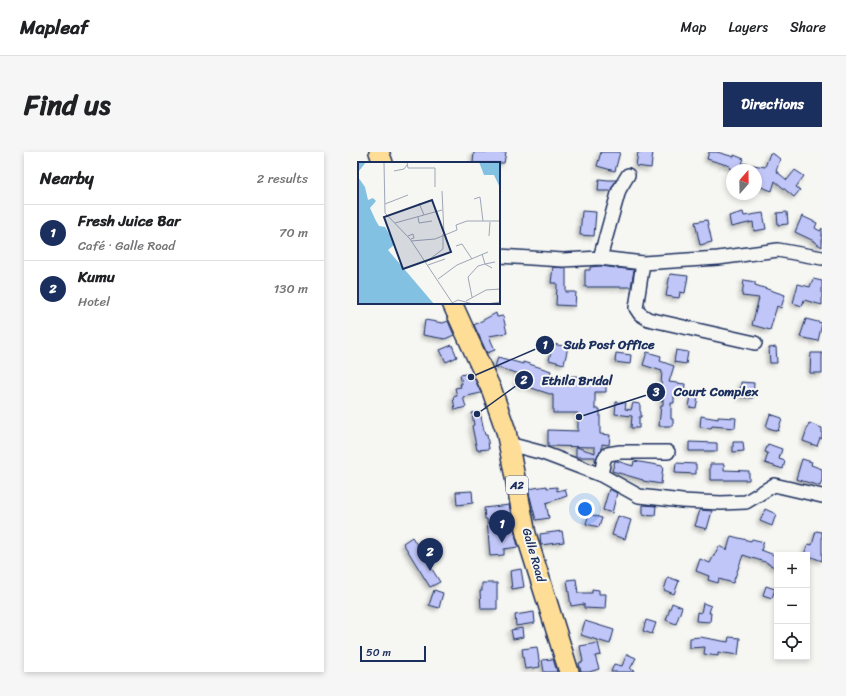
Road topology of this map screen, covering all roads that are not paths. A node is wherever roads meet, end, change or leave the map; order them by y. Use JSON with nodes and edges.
{"nodes":[{"id":1,"x":379,"y":152,"type":"edge"},
{"id":2,"x":383,"y":162,"type":"edge"},
{"id":3,"x":628,"y":174,"type":"dead end"},
{"id":4,"x":500,"y":256,"type":"edge"},
{"id":5,"x":600,"y":258,"type":"junction"},
{"id":6,"x":822,"y":258,"type":"edge"},
{"id":7,"x":643,"y":263,"type":"junction"},
{"id":8,"x":452,"y":304,"type":"edge"},
{"id":9,"x":755,"y":343,"type":"dead end"},
{"id":10,"x":509,"y":444,"type":"junction"},
{"id":11,"x":668,"y":452,"type":"dead end"},
{"id":12,"x":601,"y":475,"type":"junction"},
{"id":13,"x":821,"y":493,"type":"edge"},
{"id":14,"x":569,"y":672,"type":"edge"}],
"edges":[{"from":1,"to":2,"type":"highway"},
{"from":3,"to":5,"type":"street"},
{"from":4,"to":5,"type":"street"},
{"from":5,"to":7,"type":"street"},
{"from":6,"to":7,"type":"street"},
{"from":7,"to":9,"type":"street"},
{"from":8,"to":10,"type":"highway","name":"Galle Road","number":"A2"},
{"from":10,"to":12,"type":"street"},
{"from":10,"to":14,"type":"highway","name":"Galle Road","number":"A2"},
{"from":11,"to":12,"type":"street"},
{"from":12,"to":13,"type":"street"}]}
